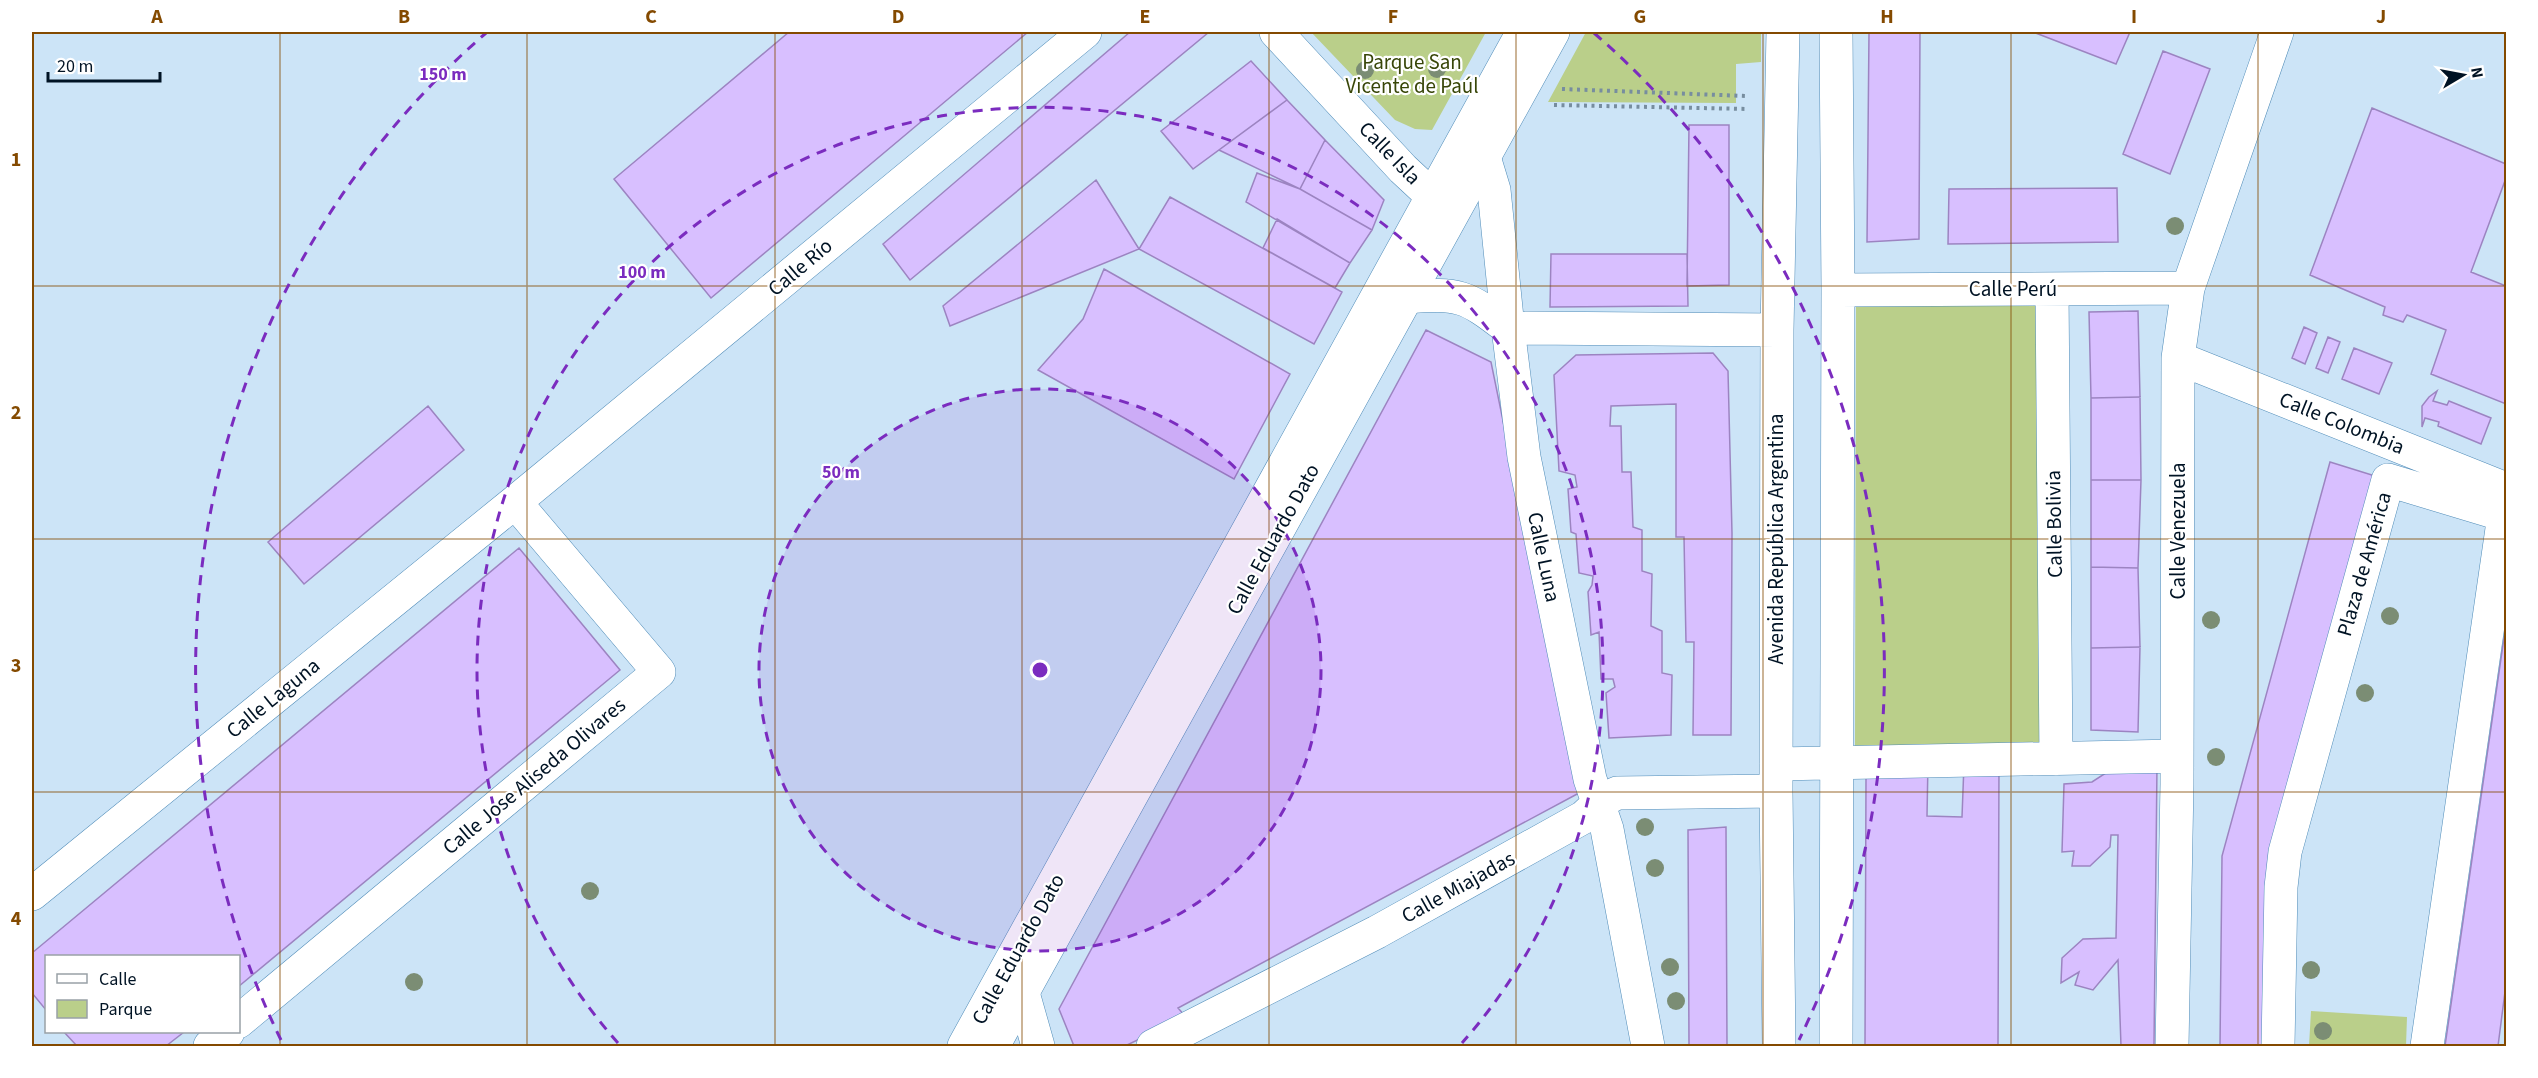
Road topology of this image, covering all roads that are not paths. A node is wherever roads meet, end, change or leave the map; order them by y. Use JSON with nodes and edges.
{"nodes":[{"id":1,"x":1085,"y":32,"type":"edge"},
{"id":2,"x":1276,"y":32,"type":"edge"},
{"id":3,"x":1523,"y":32,"type":"edge"},
{"id":4,"x":1553,"y":32,"type":"edge"},
{"id":5,"x":1783,"y":32,"type":"edge"},
{"id":6,"x":1836,"y":32,"type":"edge"},
{"id":7,"x":2277,"y":32,"type":"edge"},
{"id":8,"x":1484,"y":157,"type":"junction"},
{"id":9,"x":1432,"y":196,"type":"junction"},
{"id":10,"x":2188,"y":288,"type":"junction"},
{"id":11,"x":2052,"y":289,"type":"junction"},
{"id":12,"x":1838,"y":290,"type":"junction"},
{"id":13,"x":1406,"y":297,"type":"junction"},
{"id":14,"x":1508,"y":328,"type":"junction"},
{"id":15,"x":1777,"y":330,"type":"junction"},
{"id":16,"x":2178,"y":358,"type":"junction"},
{"id":17,"x":2506,"y":489,"type":"edge"},
{"id":18,"x":515,"y":502,"type":"junction"},
{"id":19,"x":2177,"y":756,"type":"junction"},
{"id":20,"x":2056,"y":759,"type":"junction"},
{"id":21,"x":1836,"y":764,"type":"junction"},
{"id":22,"x":1776,"y":778,"type":"junction"},
{"id":23,"x":1600,"y":802,"type":"junction"},
{"id":24,"x":32,"y":894,"type":"edge"},
{"id":25,"x":1023,"y":993,"type":"junction"},
{"id":26,"x":240,"y":1020,"type":"edge"},
{"id":27,"x":227,"y":1033,"type":"edge"},
{"id":28,"x":210,"y":1047,"type":"edge"},
{"id":29,"x":964,"y":1047,"type":"edge"},
{"id":30,"x":993,"y":1047,"type":"edge"},
{"id":31,"x":1038,"y":1047,"type":"edge"},
{"id":32,"x":1153,"y":1047,"type":"edge"},
{"id":33,"x":1648,"y":1047,"type":"edge"},
{"id":34,"x":1779,"y":1047,"type":"edge"},
{"id":35,"x":1836,"y":1047,"type":"edge"},
{"id":36,"x":2172,"y":1047,"type":"edge"},
{"id":37,"x":2278,"y":1047,"type":"edge"},
{"id":38,"x":2427,"y":1047,"type":"edge"}],
"edges":[{"from":1,"to":18,"type":"street","name":"Calle Río"},
{"from":2,"to":9,"type":"street","name":"Calle Isla"},
{"from":3,"to":9,"type":"street","name":"Calle Eduardo Dato"},
{"from":4,"to":8,"type":"street","name":"Calle Eduardo Dato"},
{"from":5,"to":15,"type":"street","name":"Avenida República Argentina"},
{"from":6,"to":12,"type":"street"},
{"from":7,"to":10,"type":"street","name":"Calle Venezuela"},
{"from":8,"to":13,"type":"street","name":"Calle Eduardo Dato"},
{"from":8,"to":14,"type":"street","name":"Calle Luna"},
{"from":9,"to":29,"type":"street","name":"Calle Eduardo Dato"},
{"from":10,"to":11,"type":"street","name":"Calle Perú"},
{"from":10,"to":16,"type":"street","name":"Calle Venezuela"},
{"from":11,"to":12,"type":"street","name":"Calle Perú"},
{"from":11,"to":20,"type":"street","name":"Calle Bolivia"},
{"from":12,"to":21,"type":"street"},
{"from":13,"to":14,"type":"street"},
{"from":13,"to":25,"type":"street","name":"Calle Eduardo Dato"},
{"from":14,"to":15,"type":"street"},
{"from":14,"to":23,"type":"street","name":"Calle Luna"},
{"from":15,"to":22,"type":"street","name":"Avenida República Argentina"},
{"from":16,"to":17,"type":"street","name":"Calle Colombia"},
{"from":16,"to":19,"type":"street","name":"Calle Venezuela"},
{"from":18,"to":24,"type":"street","name":"Calle Laguna"},
{"from":18,"to":26,"type":"street","name":"Calle Jose Aliseda Olivares"},
{"from":19,"to":20,"type":"street"},
{"from":19,"to":36,"type":"street","name":"Calle Venezuela"},
{"from":20,"to":21,"type":"street"},
{"from":21,"to":22,"type":"street","name":"Calle Miajadas"},
{"from":21,"to":35,"type":"street"},
{"from":22,"to":23,"type":"street","name":"Calle Miajadas"},
{"from":22,"to":34,"type":"street","name":"Avenida República Argentina"},
{"from":23,"to":32,"type":"street","name":"Calle Miajadas"},
{"from":23,"to":33,"type":"street","name":"Calle Luna"},
{"from":25,"to":30,"type":"street","name":"Calle Eduardo Dato"},
{"from":25,"to":31,"type":"street"},
{"from":27,"to":28,"type":"street"},
{"from":37,"to":38,"type":"street","name":"Plaza de América"}]}
